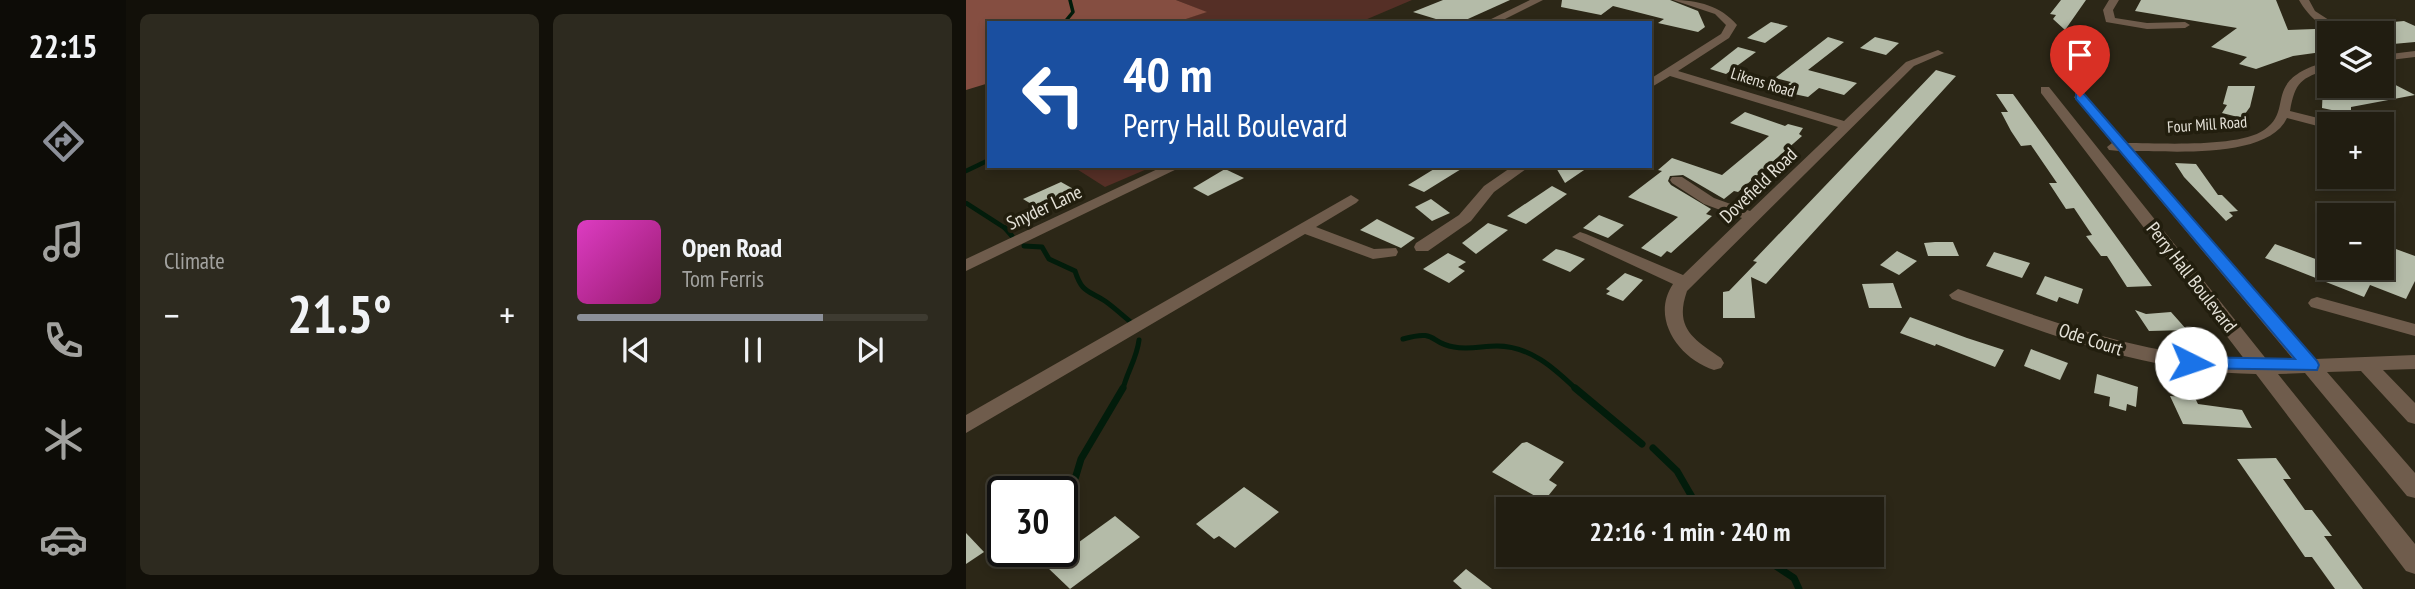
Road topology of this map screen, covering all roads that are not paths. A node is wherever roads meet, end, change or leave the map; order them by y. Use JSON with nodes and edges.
{"nodes":[{"id":1,"x":1538,"y":0,"type":"edge"},
{"id":2,"x":1678,"y":0,"type":"edge"},
{"id":3,"x":2114,"y":0,"type":"edge"},
{"id":4,"x":2304,"y":0,"type":"edge"},
{"id":5,"x":1492,"y":21,"type":"edge"},
{"id":6,"x":2324,"y":21,"type":"edge"},
{"id":7,"x":2185,"y":25,"type":"dead end"},
{"id":8,"x":1938,"y":52,"type":"dead end"},
{"id":9,"x":2415,"y":54,"type":"edge"},
{"id":10,"x":2394,"y":55,"type":"edge"},
{"id":11,"x":2317,"y":69,"type":"edge"},
{"id":12,"x":1669,"y":72,"type":"junction"},
{"id":13,"x":1652,"y":83,"type":"edge"},
{"id":14,"x":2045,"y":90,"type":"dead end"},
{"id":15,"x":2080,"y":97,"type":"dead end"},
{"id":16,"x":2283,"y":113,"type":"junction"},
{"id":17,"x":2317,"y":122,"type":"edge"},
{"id":18,"x":1847,"y":125,"type":"junction"},
{"id":19,"x":2089,"y":147,"type":"junction"},
{"id":20,"x":2122,"y":147,"type":"junction"},
{"id":21,"x":1172,"y":168,"type":"edge"},
{"id":22,"x":1520,"y":168,"type":"edge"},
{"id":23,"x":1677,"y":180,"type":"dead end"},
{"id":24,"x":1351,"y":200,"type":"dead end"},
{"id":25,"x":1753,"y":216,"type":"junction"},
{"id":26,"x":1304,"y":228,"type":"junction"},
{"id":27,"x":1580,"y":237,"type":"dead end"},
{"id":28,"x":1422,"y":247,"type":"dead end"},
{"id":29,"x":1390,"y":252,"type":"dead end"},
{"id":30,"x":966,"y":266,"type":"edge"},
{"id":31,"x":1685,"y":283,"type":"junction"},
{"id":32,"x":1958,"y":295,"type":"dead end"},
{"id":33,"x":2317,"y":303,"type":"dead end"},
{"id":34,"x":2415,"y":330,"type":"edge"},
{"id":35,"x":2415,"y":362,"type":"edge"},
{"id":36,"x":1714,"y":363,"type":"dead end"},
{"id":37,"x":2365,"y":363,"type":"junction"},
{"id":38,"x":2260,"y":365,"type":"junction"},
{"id":39,"x":2311,"y":365,"type":"junction"},
{"id":40,"x":2415,"y":416,"type":"edge"},
{"id":41,"x":966,"y":425,"type":"edge"},
{"id":42,"x":2415,"y":489,"type":"edge"},
{"id":43,"x":2415,"y":564,"type":"edge"}],
"edges":[{"from":1,"to":5,"type":"street"},
{"from":2,"to":12,"type":"street"},
{"from":3,"to":7,"type":"street"},
{"from":4,"to":6,"type":"street"},
{"from":8,"to":18,"type":"street","name":"Dovefield Road"},
{"from":9,"to":10,"type":"street"},
{"from":11,"to":16,"type":"street","name":"Four Mill Road"},
{"from":12,"to":13,"type":"street"},
{"from":12,"to":18,"type":"street","name":"Likens Road"},
{"from":14,"to":19,"type":"street","name":"Perry Hall Boulevard"},
{"from":15,"to":20,"type":"street","name":"Perry Hall Boulevard"},
{"from":16,"to":17,"type":"street"},
{"from":16,"to":20,"type":"street","name":"Four Mill Road"},
{"from":18,"to":25,"type":"street","name":"Dovefield Road"},
{"from":19,"to":20,"type":"street","name":"Four Mill Road"},
{"from":19,"to":38,"type":"street","name":"Perry Hall Boulevard"},
{"from":20,"to":39,"type":"street","name":"Perry Hall Boulevard"},
{"from":21,"to":30,"type":"street","name":"Snyder Lane"},
{"from":22,"to":28,"type":"street"},
{"from":23,"to":25,"type":"street"},
{"from":24,"to":26,"type":"street"},
{"from":25,"to":31,"type":"street","name":"Dovefield Road"},
{"from":26,"to":29,"type":"street"},
{"from":26,"to":41,"type":"street"},
{"from":27,"to":31,"type":"street"},
{"from":31,"to":36,"type":"street","name":"Dovefield Road"},
{"from":32,"to":38,"type":"street","name":"Ode Court"},
{"from":33,"to":34,"type":"street"},
{"from":35,"to":37,"type":"street","name":"Ode Court"},
{"from":37,"to":39,"type":"street","name":"Ode Court"},
{"from":37,"to":40,"type":"street"},
{"from":38,"to":39,"type":"street","name":"Ode Court"},
{"from":38,"to":43,"type":"street","name":"Perry Hall Boulevard"},
{"from":39,"to":42,"type":"street","name":"Perry Hall Boulevard"}]}
